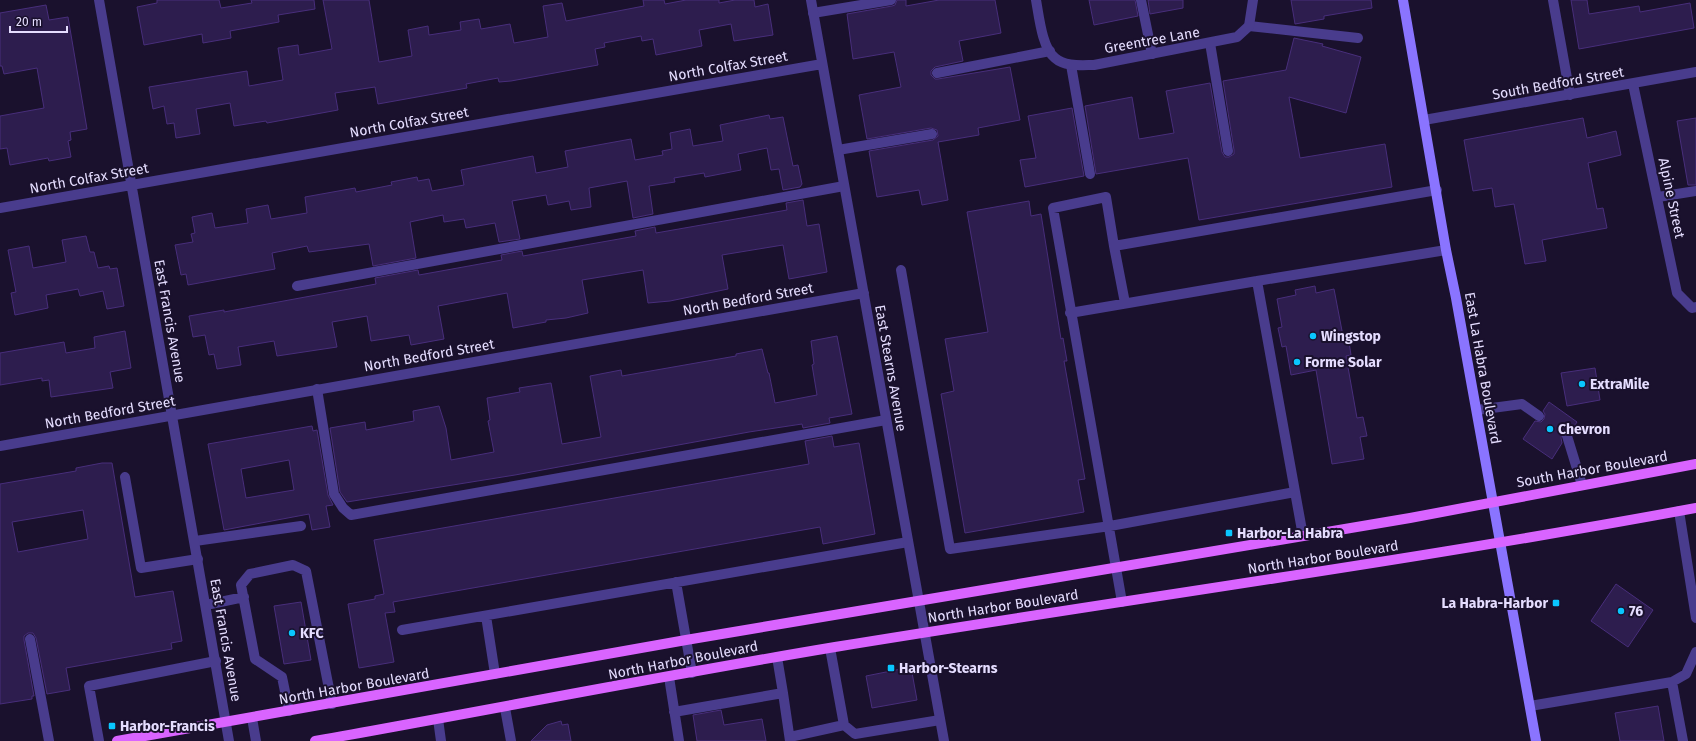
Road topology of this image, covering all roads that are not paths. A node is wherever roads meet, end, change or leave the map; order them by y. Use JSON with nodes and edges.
{"nodes":[{"id":1,"x":99,"y":0,"type":"edge"},
{"id":2,"x":811,"y":0,"type":"edge"},
{"id":3,"x":891,"y":0,"type":"edge"},
{"id":4,"x":1036,"y":0,"type":"edge"},
{"id":5,"x":1141,"y":0,"type":"edge"},
{"id":6,"x":1253,"y":0,"type":"edge"},
{"id":7,"x":1403,"y":0,"type":"edge"},
{"id":8,"x":1553,"y":0,"type":"edge"},
{"id":9,"x":813,"y":13,"type":"junction"},
{"id":10,"x":1249,"y":26,"type":"junction"},
{"id":11,"x":1358,"y":38,"type":"dead end"},
{"id":12,"x":1210,"y":43,"type":"junction"},
{"id":13,"x":1152,"y":54,"type":"junction"},
{"id":14,"x":1053,"y":55,"type":"junction"},
{"id":15,"x":822,"y":64,"type":"junction"},
{"id":16,"x":1071,"y":65,"type":"junction"},
{"id":17,"x":1696,"y":72,"type":"edge"},
{"id":18,"x":937,"y":73,"type":"dead end"},
{"id":19,"x":1634,"y":84,"type":"junction"},
{"id":20,"x":1570,"y":95,"type":"junction"},
{"id":21,"x":1424,"y":120,"type":"junction"},
{"id":22,"x":932,"y":134,"type":"dead end"},
{"id":23,"x":838,"y":150,"type":"junction"},
{"id":24,"x":1228,"y":151,"type":"dead end"},
{"id":25,"x":1090,"y":174,"type":"dead end"},
{"id":26,"x":131,"y":185,"type":"junction"},
{"id":27,"x":844,"y":186,"type":"junction"},
{"id":28,"x":1437,"y":190,"type":"junction"},
{"id":29,"x":1696,"y":191,"type":"edge"},
{"id":30,"x":1658,"y":198,"type":"junction"},
{"id":31,"x":0,"y":208,"type":"edge"},
{"id":32,"x":1114,"y":246,"type":"junction"},
{"id":33,"x":1446,"y":250,"type":"junction"},
{"id":34,"x":901,"y":270,"type":"dead end"},
{"id":35,"x":1257,"y":281,"type":"junction"},
{"id":36,"x":297,"y":286,"type":"dead end"},
{"id":37,"x":864,"y":293,"type":"junction"},
{"id":38,"x":1125,"y":303,"type":"junction"},
{"id":39,"x":1696,"y":307,"type":"edge"},
{"id":40,"x":1070,"y":313,"type":"junction"},
{"id":41,"x":317,"y":389,"type":"junction"},
{"id":42,"x":1477,"y":410,"type":"junction"},
{"id":43,"x":173,"y":414,"type":"junction"},
{"id":44,"x":1538,"y":416,"type":"dead end"},
{"id":45,"x":886,"y":420,"type":"junction"},
{"id":46,"x":1567,"y":436,"type":"dead end"},
{"id":47,"x":0,"y":446,"type":"edge"},
{"id":48,"x":1696,"y":464,"type":"edge"},
{"id":49,"x":125,"y":477,"type":"dead end"},
{"id":50,"x":1582,"y":485,"type":"junction"},
{"id":51,"x":1295,"y":492,"type":"junction"},
{"id":52,"x":1493,"y":501,"type":"junction"},
{"id":53,"x":1696,"y":508,"type":"edge"},
{"id":54,"x":1679,"y":511,"type":"junction"},
{"id":55,"x":301,"y":526,"type":"dead end"},
{"id":56,"x":1110,"y":526,"type":"junction"},
{"id":57,"x":1303,"y":536,"type":"junction"},
{"id":58,"x":195,"y":541,"type":"junction"},
{"id":59,"x":908,"y":542,"type":"junction"},
{"id":60,"x":1500,"y":542,"type":"junction"},
{"id":61,"x":198,"y":559,"type":"junction"},
{"id":62,"x":1117,"y":568,"type":"junction"},
{"id":63,"x":676,"y":582,"type":"junction"},
{"id":64,"x":244,"y":597,"type":"junction"},
{"id":65,"x":920,"y":601,"type":"junction"},
{"id":66,"x":1122,"y":602,"type":"junction"},
{"id":67,"x":206,"y":605,"type":"junction"},
{"id":68,"x":486,"y":616,"type":"junction"},
{"id":69,"x":1696,"y":618,"type":"edge"},
{"id":70,"x":402,"y":630,"type":"dead end"},
{"id":71,"x":925,"y":632,"type":"junction"},
{"id":72,"x":30,"y":640,"type":"dead end"},
{"id":73,"x":686,"y":640,"type":"junction"},
{"id":74,"x":830,"y":648,"type":"junction"},
{"id":75,"x":1696,"y":652,"type":"edge"},
{"id":76,"x":777,"y":657,"type":"junction"},
{"id":77,"x":216,"y":661,"type":"junction"},
{"id":78,"x":692,"y":673,"type":"junction"},
{"id":79,"x":495,"y":674,"type":"junction"},
{"id":80,"x":669,"y":677,"type":"junction"},
{"id":81,"x":1672,"y":682,"type":"junction"},
{"id":82,"x":783,"y":692,"type":"junction"},
{"id":83,"x":332,"y":704,"type":"junction"},
{"id":84,"x":1530,"y":706,"type":"junction"},
{"id":85,"x":505,"y":708,"type":"junction"},
{"id":86,"x":289,"y":711,"type":"junction"},
{"id":87,"x":674,"y":712,"type":"junction"},
{"id":88,"x":252,"y":718,"type":"junction"},
{"id":89,"x":438,"y":719,"type":"junction"},
{"id":90,"x":940,"y":720,"type":"junction"},
{"id":91,"x":226,"y":722,"type":"junction"},
{"id":92,"x":844,"y":725,"type":"junction"},
{"id":93,"x":790,"y":739,"type":"edge"},
{"id":94,"x":49,"y":741,"type":"edge"},
{"id":95,"x":99,"y":741,"type":"edge"},
{"id":96,"x":117,"y":741,"type":"edge"},
{"id":97,"x":229,"y":741,"type":"edge"},
{"id":98,"x":256,"y":741,"type":"edge"},
{"id":99,"x":316,"y":741,"type":"edge"},
{"id":100,"x":441,"y":741,"type":"edge"},
{"id":101,"x":511,"y":741,"type":"edge"},
{"id":102,"x":679,"y":741,"type":"edge"},
{"id":103,"x":944,"y":741,"type":"edge"},
{"id":104,"x":1536,"y":741,"type":"edge"},
{"id":105,"x":1683,"y":741,"type":"edge"}],
"edges":[{"from":1,"to":26,"type":"street","name":"East Francis Avenue"},
{"from":2,"to":9,"type":"street","name":"East Stearns Avenue"},
{"from":3,"to":9,"type":"street"},
{"from":4,"to":14,"type":"street"},
{"from":5,"to":13,"type":"street"},
{"from":6,"to":10,"type":"street"},
{"from":7,"to":21,"type":"main road","name":"East La Habra Boulevard"},
{"from":8,"to":20,"type":"street"},
{"from":9,"to":15,"type":"street","name":"East Stearns Avenue"},
{"from":10,"to":11,"type":"street"},
{"from":10,"to":12,"type":"street","name":"Greentree Lane"},
{"from":12,"to":13,"type":"street","name":"Greentree Lane"},
{"from":12,"to":24,"type":"street"},
{"from":13,"to":16,"type":"street","name":"Greentree Lane"},
{"from":14,"to":16,"type":"street","name":"Greentree Lane"},
{"from":14,"to":18,"type":"street"},
{"from":15,"to":23,"type":"street","name":"East Stearns Avenue"},
{"from":15,"to":26,"type":"street","name":"North Colfax Street"},
{"from":16,"to":25,"type":"street"},
{"from":17,"to":19,"type":"street","name":"South Bedford Street"},
{"from":19,"to":20,"type":"street","name":"South Bedford Street"},
{"from":19,"to":30,"type":"street","name":"Alpine Street"},
{"from":20,"to":21,"type":"street","name":"South Bedford Street"},
{"from":21,"to":28,"type":"main road","name":"East La Habra Boulevard"},
{"from":22,"to":23,"type":"street"},
{"from":23,"to":27,"type":"street","name":"East Stearns Avenue"},
{"from":26,"to":31,"type":"street","name":"North Colfax Street"},
{"from":26,"to":43,"type":"street","name":"East Francis Avenue"},
{"from":27,"to":36,"type":"street"},
{"from":27,"to":37,"type":"street","name":"East Stearns Avenue"},
{"from":28,"to":32,"type":"street"},
{"from":28,"to":33,"type":"main road","name":"East La Habra Boulevard"},
{"from":29,"to":30,"type":"street"},
{"from":30,"to":39,"type":"street","name":"Alpine Street"},
{"from":32,"to":38,"type":"street"},
{"from":32,"to":40,"type":"street"},
{"from":33,"to":35,"type":"street"},
{"from":33,"to":42,"type":"main road","name":"East La Habra Boulevard"},
{"from":34,"to":56,"type":"street"},
{"from":35,"to":38,"type":"street"},
{"from":35,"to":51,"type":"street"},
{"from":37,"to":41,"type":"street","name":"North Bedford Street"},
{"from":37,"to":45,"type":"street","name":"East Stearns Avenue"},
{"from":38,"to":40,"type":"street"},
{"from":40,"to":56,"type":"street"},
{"from":41,"to":43,"type":"street","name":"North Bedford Street"},
{"from":41,"to":45,"type":"street"},
{"from":42,"to":44,"type":"street"},
{"from":42,"to":52,"type":"main road","name":"East La Habra Boulevard"},
{"from":43,"to":47,"type":"street","name":"North Bedford Street"},
{"from":43,"to":58,"type":"street","name":"East Francis Avenue"},
{"from":45,"to":59,"type":"street","name":"East Stearns Avenue"},
{"from":46,"to":50,"type":"street"},
{"from":48,"to":50,"type":"main road","name":"South Harbor Boulevard"},
{"from":49,"to":61,"type":"street"},
{"from":50,"to":52,"type":"main road","name":"South Harbor Boulevard"},
{"from":51,"to":56,"type":"street"},
{"from":51,"to":57,"type":"street"},
{"from":52,"to":57,"type":"main road","name":"North Harbor Boulevard"},
{"from":52,"to":60,"type":"main road","name":"East La Habra Boulevard"},
{"from":53,"to":54,"type":"main road","name":"North Harbor Boulevard"},
{"from":54,"to":60,"type":"main road","name":"North Harbor Boulevard"},
{"from":54,"to":69,"type":"street"},
{"from":55,"to":58,"type":"street"},
{"from":56,"to":62,"type":"street"},
{"from":57,"to":62,"type":"main road","name":"North Harbor Boulevard"},
{"from":58,"to":61,"type":"street","name":"East Francis Avenue"},
{"from":59,"to":63,"type":"street"},
{"from":59,"to":65,"type":"street","name":"East Stearns Avenue"},
{"from":60,"to":66,"type":"main road","name":"North Harbor Boulevard"},
{"from":60,"to":84,"type":"main road","name":"East La Habra Boulevard"},
{"from":61,"to":67,"type":"street","name":"East Francis Avenue"},
{"from":62,"to":65,"type":"main road","name":"North Harbor Boulevard"},
{"from":62,"to":66,"type":"street"},
{"from":63,"to":68,"type":"street"},
{"from":63,"to":73,"type":"street"},
{"from":64,"to":67,"type":"street"},
{"from":64,"to":83,"type":"street"},
{"from":64,"to":86,"type":"street"},
{"from":65,"to":71,"type":"street","name":"East Stearns Avenue"},
{"from":65,"to":73,"type":"main road","name":"North Harbor Boulevard"},
{"from":66,"to":71,"type":"main road","name":"North Harbor Boulevard"},
{"from":67,"to":77,"type":"street","name":"East Francis Avenue"},
{"from":68,"to":70,"type":"street"},
{"from":68,"to":79,"type":"street"},
{"from":71,"to":74,"type":"main road","name":"North Harbor Boulevard"},
{"from":71,"to":90,"type":"street","name":"East Stearns Avenue"},
{"from":72,"to":94,"type":"street"},
{"from":73,"to":78,"type":"street"},
{"from":73,"to":79,"type":"main road","name":"North Harbor Boulevard"},
{"from":74,"to":76,"type":"main road","name":"North Harbor Boulevard"},
{"from":74,"to":92,"type":"street"},
{"from":75,"to":81,"type":"street"},
{"from":76,"to":78,"type":"main road","name":"North Harbor Boulevard"},
{"from":76,"to":82,"type":"street"},
{"from":77,"to":91,"type":"street","name":"East Francis Avenue"},
{"from":77,"to":95,"type":"street"},
{"from":78,"to":80,"type":"main road","name":"North Harbor Boulevard"},
{"from":79,"to":83,"type":"main road","name":"North Harbor Boulevard"},
{"from":80,"to":85,"type":"main road","name":"North Harbor Boulevard"},
{"from":80,"to":87,"type":"street"},
{"from":81,"to":84,"type":"street"},
{"from":81,"to":105,"type":"street"},
{"from":82,"to":87,"type":"street"},
{"from":82,"to":93,"type":"street"},
{"from":83,"to":86,"type":"main road","name":"North Harbor Boulevard"},
{"from":84,"to":104,"type":"main road","name":"East La Habra Boulevard"},
{"from":85,"to":89,"type":"main road","name":"North Harbor Boulevard"},
{"from":85,"to":101,"type":"street"},
{"from":86,"to":88,"type":"main road","name":"North Harbor Boulevard"},
{"from":87,"to":102,"type":"street"},
{"from":88,"to":91,"type":"main road","name":"North Harbor Boulevard"},
{"from":88,"to":98,"type":"street","name":"East Francis Avenue"},
{"from":89,"to":99,"type":"main road","name":"North Harbor Boulevard"},
{"from":89,"to":100,"type":"street"},
{"from":90,"to":92,"type":"street"},
{"from":90,"to":103,"type":"street","name":"East Stearns Avenue"},
{"from":91,"to":96,"type":"main road","name":"North Harbor Boulevard"},
{"from":91,"to":97,"type":"street","name":"East Francis Avenue"},
{"from":92,"to":93,"type":"street"}]}
